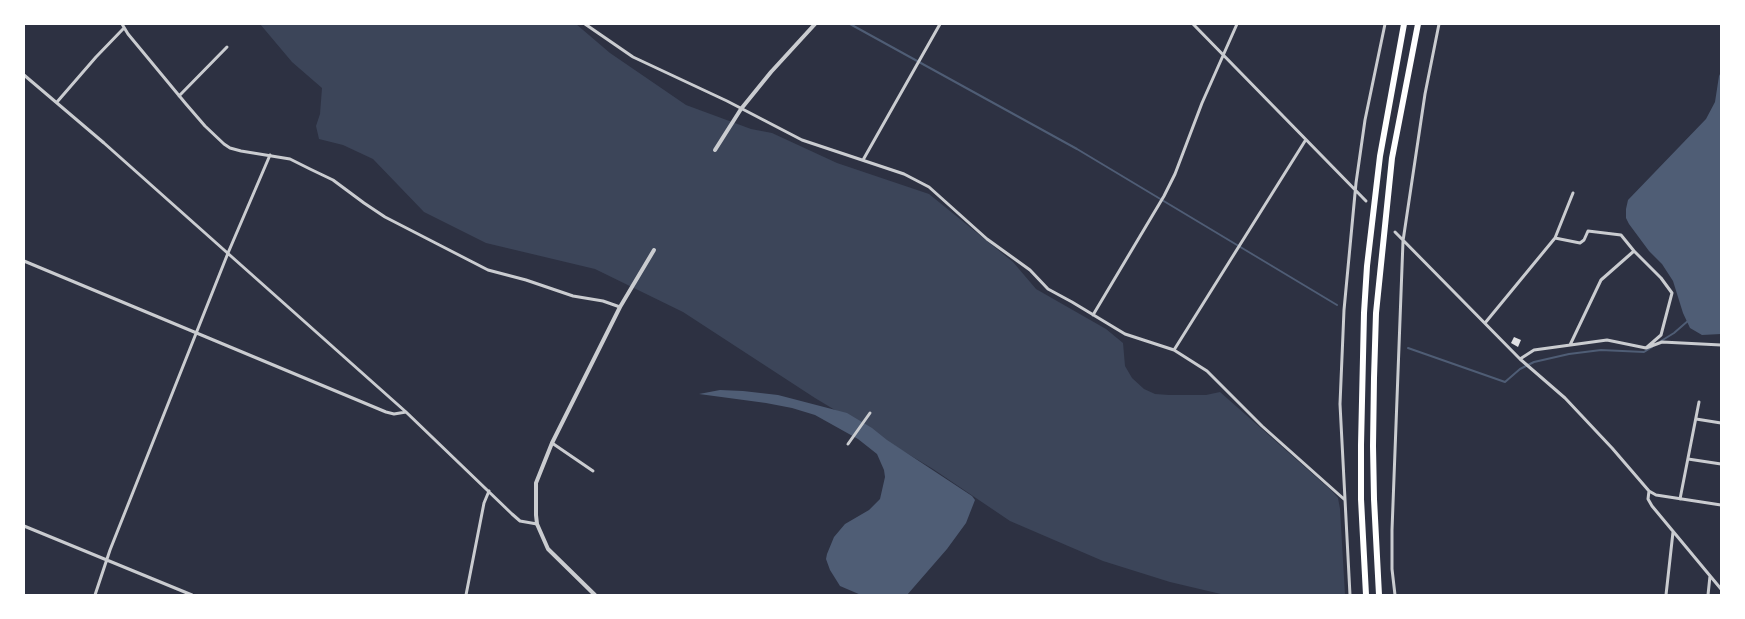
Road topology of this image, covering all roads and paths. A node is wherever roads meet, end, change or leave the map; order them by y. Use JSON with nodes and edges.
{"nodes":[{"id":1,"x":122,"y":24,"type":"edge"},
{"id":2,"x":585,"y":24,"type":"edge"},
{"id":3,"x":815,"y":24,"type":"edge"},
{"id":4,"x":940,"y":24,"type":"edge"},
{"id":5,"x":1193,"y":24,"type":"edge"},
{"id":6,"x":1237,"y":24,"type":"edge"},
{"id":7,"x":1385,"y":24,"type":"edge"},
{"id":8,"x":1404,"y":24,"type":"edge"},
{"id":9,"x":1439,"y":24,"type":"edge"},
{"id":10,"x":1418,"y":26,"type":"edge"},
{"id":11,"x":124,"y":28,"type":"junction"},
{"id":12,"x":227,"y":47,"type":"dead end"},
{"id":13,"x":1223,"y":55,"type":"junction"},
{"id":14,"x":24,"y":75,"type":"edge"},
{"id":15,"x":180,"y":96,"type":"junction"},
{"id":16,"x":57,"y":102,"type":"junction"},
{"id":17,"x":741,"y":110,"type":"junction"},
{"id":18,"x":1305,"y":141,"type":"junction"},
{"id":19,"x":715,"y":150,"type":"dead end"},
{"id":20,"x":270,"y":155,"type":"junction"},
{"id":21,"x":863,"y":160,"type":"junction"},
{"id":22,"x":1355,"y":190,"type":"junction"},
{"id":23,"x":1573,"y":193,"type":"dead end"},
{"id":24,"x":1366,"y":201,"type":"dead end"},
{"id":25,"x":1395,"y":232,"type":"dead end"},
{"id":26,"x":1555,"y":238,"type":"junction"},
{"id":27,"x":1404,"y":241,"type":"junction"},
{"id":28,"x":654,"y":250,"type":"dead end"},
{"id":29,"x":1634,"y":251,"type":"junction"},
{"id":30,"x":228,"y":253,"type":"junction"},
{"id":31,"x":24,"y":261,"type":"edge"},
{"id":32,"x":620,"y":306,"type":"junction"},
{"id":33,"x":1093,"y":315,"type":"junction"},
{"id":34,"x":1485,"y":323,"type":"junction"},
{"id":35,"x":197,"y":333,"type":"junction"},
{"id":36,"x":1570,"y":345,"type":"junction"},
{"id":37,"x":1721,"y":345,"type":"edge"},
{"id":38,"x":1646,"y":348,"type":"junction"},
{"id":39,"x":1174,"y":350,"type":"junction"},
{"id":40,"x":1520,"y":359,"type":"junction"},
{"id":41,"x":1699,"y":402,"type":"dead end"},
{"id":42,"x":406,"y":412,"type":"junction"},
{"id":43,"x":870,"y":413,"type":"dead end"},
{"id":44,"x":1696,"y":419,"type":"junction"},
{"id":45,"x":1721,"y":422,"type":"edge"},
{"id":46,"x":552,"y":443,"type":"junction"},
{"id":47,"x":848,"y":444,"type":"dead end"},
{"id":48,"x":1688,"y":459,"type":"junction"},
{"id":49,"x":1721,"y":464,"type":"edge"},
{"id":50,"x":593,"y":471,"type":"dead end"},
{"id":51,"x":489,"y":491,"type":"junction"},
{"id":52,"x":1649,"y":491,"type":"junction"},
{"id":53,"x":1680,"y":499,"type":"junction"},
{"id":54,"x":1345,"y":500,"type":"junction"},
{"id":55,"x":1721,"y":505,"type":"edge"},
{"id":56,"x":537,"y":524,"type":"junction"},
{"id":57,"x":24,"y":526,"type":"edge"},
{"id":58,"x":1673,"y":532,"type":"junction"},
{"id":59,"x":106,"y":560,"type":"junction"},
{"id":60,"x":1710,"y":576,"type":"junction"},
{"id":61,"x":1721,"y":589,"type":"edge"},
{"id":62,"x":95,"y":595,"type":"edge"},
{"id":63,"x":192,"y":595,"type":"edge"},
{"id":64,"x":466,"y":595,"type":"edge"},
{"id":65,"x":595,"y":595,"type":"edge"},
{"id":66,"x":1350,"y":595,"type":"edge"},
{"id":67,"x":1366,"y":595,"type":"edge"},
{"id":68,"x":1379,"y":595,"type":"edge"},
{"id":69,"x":1395,"y":595,"type":"edge"},
{"id":70,"x":1666,"y":595,"type":"edge"},
{"id":71,"x":1708,"y":595,"type":"edge"}],
"edges":[{"from":1,"to":11,"type":"street"},
{"from":2,"to":17,"type":"street"},
{"from":3,"to":17,"type":"street"},
{"from":4,"to":21,"type":"street"},
{"from":5,"to":13,"type":"street"},
{"from":6,"to":13,"type":"street"},
{"from":7,"to":22,"type":"street"},
{"from":8,"to":67,"type":"highway"},
{"from":9,"to":27,"type":"street"},
{"from":10,"to":68,"type":"highway"},
{"from":11,"to":15,"type":"street"},
{"from":11,"to":16,"type":"street"},
{"from":12,"to":15,"type":"street"},
{"from":13,"to":18,"type":"street"},
{"from":13,"to":33,"type":"street"},
{"from":14,"to":16,"type":"street"},
{"from":15,"to":20,"type":"street"},
{"from":16,"to":30,"type":"street"},
{"from":17,"to":19,"type":"street"},
{"from":17,"to":21,"type":"street"},
{"from":18,"to":22,"type":"street"},
{"from":18,"to":39,"type":"street"},
{"from":20,"to":30,"type":"street"},
{"from":20,"to":32,"type":"street"},
{"from":21,"to":33,"type":"street"},
{"from":22,"to":24,"type":"street"},
{"from":22,"to":54,"type":"street"},
{"from":23,"to":26,"type":"street"},
{"from":25,"to":27,"type":"street"},
{"from":26,"to":29,"type":"street"},
{"from":26,"to":34,"type":"street"},
{"from":27,"to":34,"type":"street"},
{"from":27,"to":69,"type":"street"},
{"from":28,"to":32,"type":"street"},
{"from":29,"to":36,"type":"street"},
{"from":29,"to":38,"type":"street"},
{"from":30,"to":35,"type":"street"},
{"from":30,"to":42,"type":"street"},
{"from":31,"to":35,"type":"street"},
{"from":32,"to":46,"type":"street"},
{"from":33,"to":39,"type":"street"},
{"from":34,"to":40,"type":"street"},
{"from":35,"to":42,"type":"street"},
{"from":35,"to":59,"type":"street"},
{"from":36,"to":38,"type":"street"},
{"from":36,"to":40,"type":"street"},
{"from":37,"to":38,"type":"street"},
{"from":39,"to":54,"type":"street"},
{"from":40,"to":52,"type":"street"},
{"from":41,"to":44,"type":"street"},
{"from":42,"to":51,"type":"street"},
{"from":43,"to":47,"type":"street"},
{"from":44,"to":45,"type":"street"},
{"from":44,"to":48,"type":"street"},
{"from":46,"to":50,"type":"street"},
{"from":46,"to":56,"type":"street"},
{"from":48,"to":49,"type":"street"},
{"from":48,"to":53,"type":"street"},
{"from":51,"to":56,"type":"street"},
{"from":51,"to":64,"type":"street"},
{"from":52,"to":53,"type":"street"},
{"from":52,"to":58,"type":"street"},
{"from":53,"to":55,"type":"street"},
{"from":54,"to":66,"type":"street"},
{"from":56,"to":65,"type":"street"},
{"from":57,"to":59,"type":"street"},
{"from":58,"to":60,"type":"street"},
{"from":58,"to":70,"type":"street"},
{"from":59,"to":62,"type":"street"},
{"from":59,"to":63,"type":"street"},
{"from":60,"to":61,"type":"street"},
{"from":60,"to":71,"type":"street"}]}
